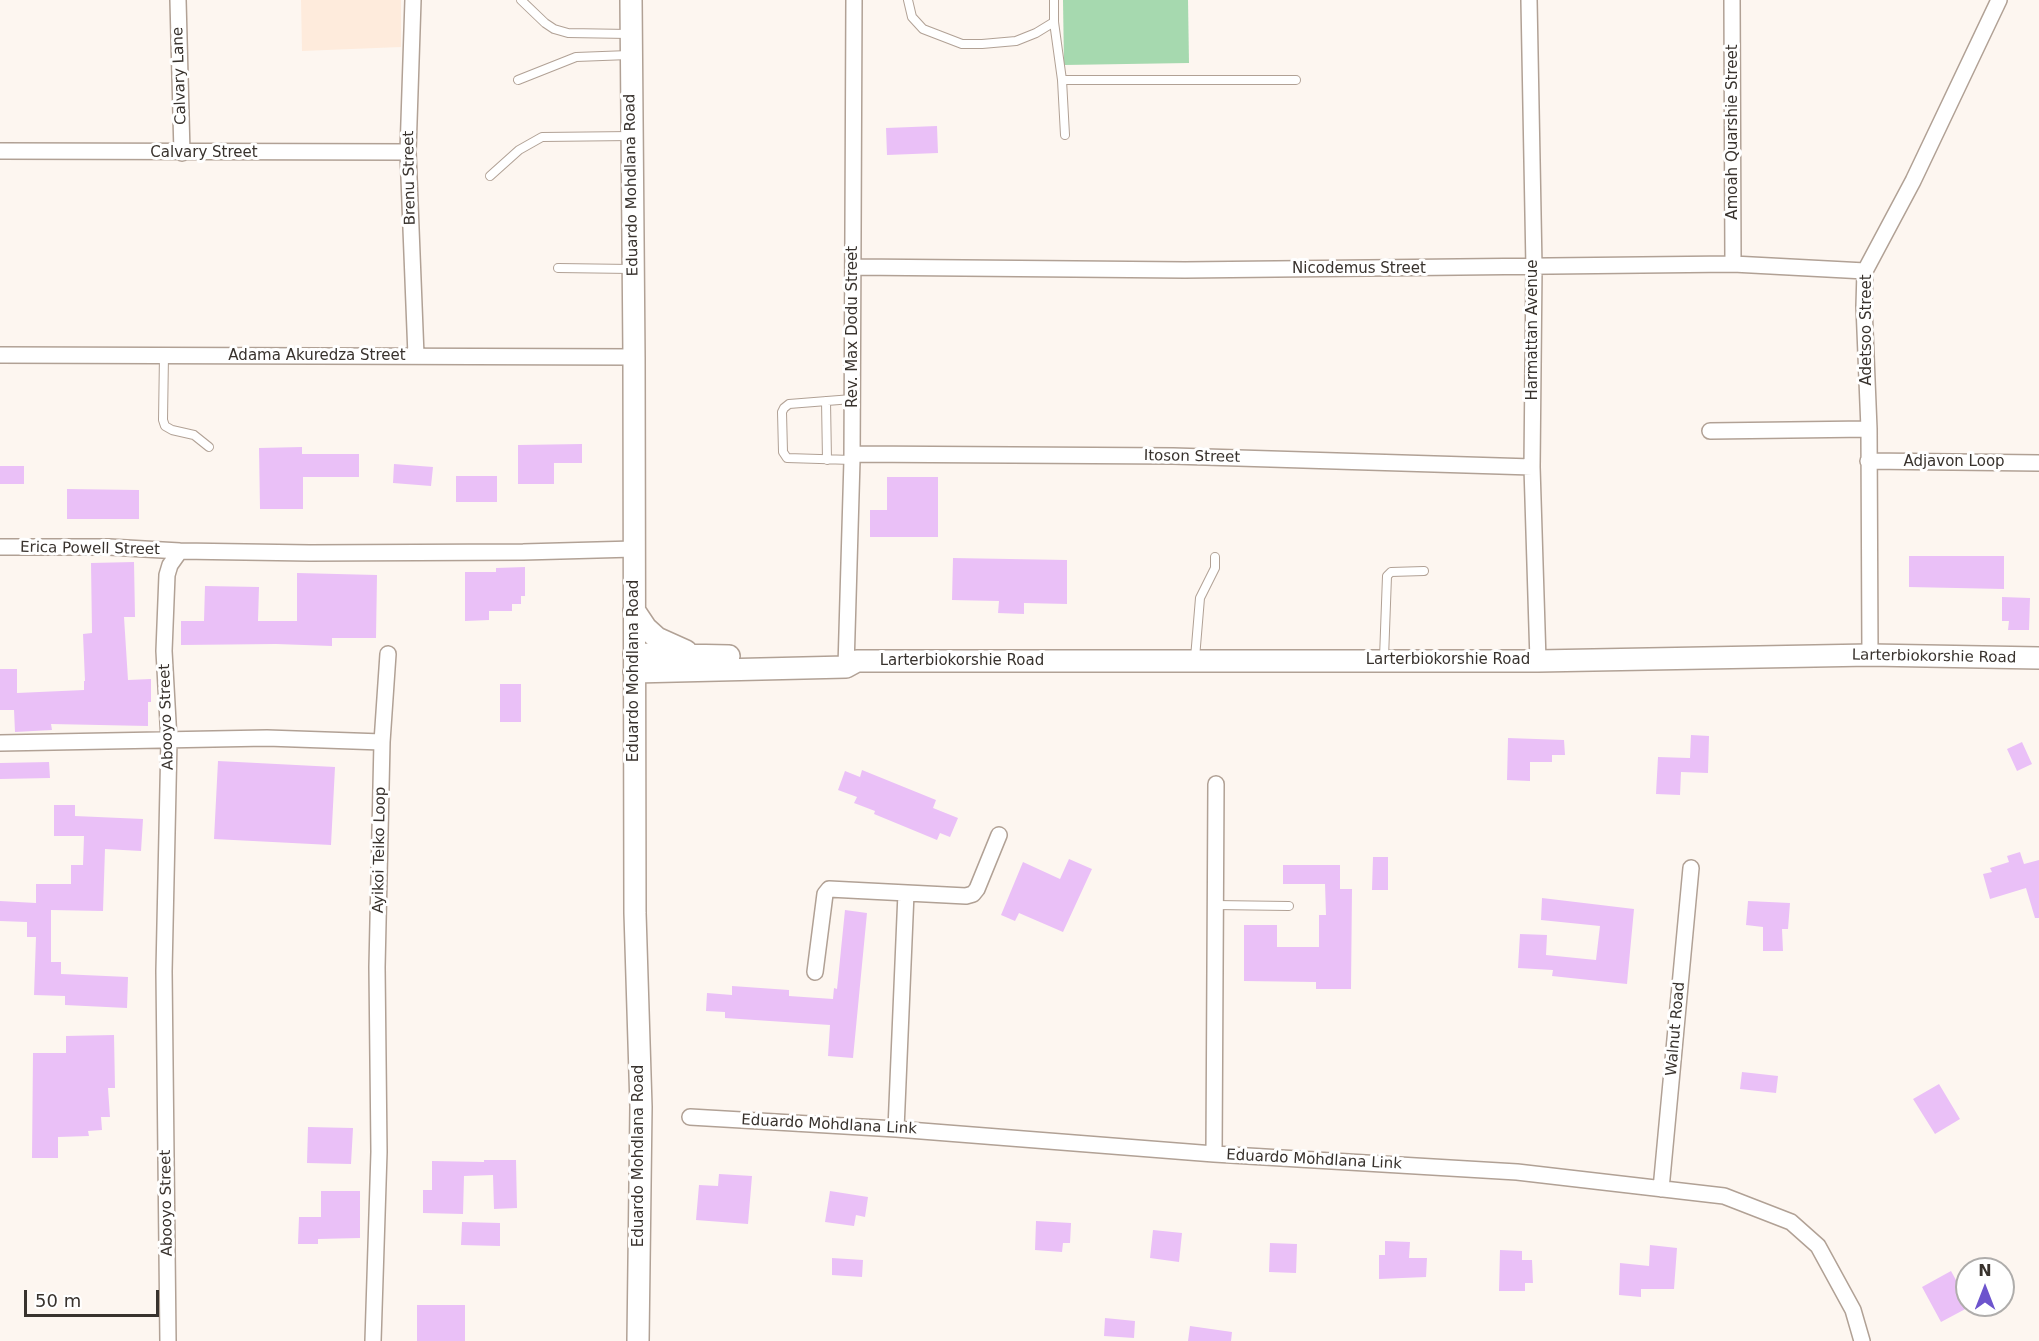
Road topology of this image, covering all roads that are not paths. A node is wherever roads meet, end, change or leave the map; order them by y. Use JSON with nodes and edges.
{"nodes":[{"id":1,"x":178,"y":0,"type":"edge"},
{"id":2,"x":413,"y":0,"type":"edge"},
{"id":3,"x":521,"y":0,"type":"edge"},
{"id":4,"x":631,"y":0,"type":"edge"},
{"id":5,"x":854,"y":0,"type":"edge"},
{"id":6,"x":908,"y":0,"type":"edge"},
{"id":7,"x":1054,"y":0,"type":"edge"},
{"id":8,"x":1529,"y":0,"type":"edge"},
{"id":9,"x":1732,"y":0,"type":"edge"},
{"id":10,"x":1999,"y":0,"type":"edge"},
{"id":11,"x":1054,"y":22,"type":"junction"},
{"id":12,"x":630,"y":44,"type":"junction"},
{"id":13,"x":518,"y":80,"type":"dead end"},
{"id":14,"x":1062,"y":80,"type":"junction"},
{"id":15,"x":1296,"y":80,"type":"dead end"},
{"id":16,"x":1065,"y":135,"type":"dead end"},
{"id":17,"x":631,"y":136,"type":"junction"},
{"id":18,"x":0,"y":151,"type":"edge"},
{"id":19,"x":408,"y":152,"type":"junction"},
{"id":20,"x":182,"y":153,"type":"junction"},
{"id":21,"x":490,"y":176,"type":"dead end"},
{"id":22,"x":1733,"y":264,"type":"junction"},
{"id":23,"x":853,"y":267,"type":"junction"},
{"id":24,"x":1534,"y":267,"type":"junction"},
{"id":25,"x":558,"y":268,"type":"dead end"},
{"id":26,"x":633,"y":269,"type":"junction"},
{"id":27,"x":1865,"y":271,"type":"junction"},
{"id":28,"x":0,"y":355,"type":"edge"},
{"id":29,"x":164,"y":355,"type":"junction"},
{"id":30,"x":416,"y":356,"type":"junction"},
{"id":31,"x":634,"y":357,"type":"junction"},
{"id":32,"x":852,"y":399,"type":"junction"},
{"id":33,"x":826,"y":401,"type":"junction"},
{"id":34,"x":1869,"y":429,"type":"junction"},
{"id":35,"x":1710,"y":431,"type":"dead end"},
{"id":36,"x":209,"y":447,"type":"dead end"},
{"id":37,"x":852,"y":458,"type":"junction"},
{"id":38,"x":827,"y":460,"type":"junction"},
{"id":39,"x":1868,"y":461,"type":"junction"},
{"id":40,"x":2039,"y":463,"type":"edge"},
{"id":41,"x":1533,"y":467,"type":"junction"},
{"id":42,"x":0,"y":547,"type":"edge"},
{"id":43,"x":634,"y":549,"type":"junction"},
{"id":44,"x":180,"y":551,"type":"junction"},
{"id":45,"x":1215,"y":556,"type":"dead end"},
{"id":46,"x":1424,"y":571,"type":"dead end"},
{"id":47,"x":634,"y":610,"type":"junction"},
{"id":48,"x":388,"y":654,"type":"dead end"},
{"id":49,"x":695,"y":655,"type":"junction"},
{"id":50,"x":1870,"y":655,"type":"junction"},
{"id":51,"x":2039,"y":658,"type":"edge"},
{"id":52,"x":1195,"y":660,"type":"junction"},
{"id":53,"x":1384,"y":660,"type":"junction"},
{"id":54,"x":850,"y":661,"type":"junction"},
{"id":55,"x":1538,"y":661,"type":"junction"},
{"id":56,"x":634,"y":663,"type":"junction"},
{"id":57,"x":673,"y":671,"type":"junction"},
{"id":58,"x":635,"y":699,"type":"junction"},
{"id":59,"x":170,"y":740,"type":"junction"},
{"id":60,"x":382,"y":742,"type":"junction"},
{"id":61,"x":0,"y":743,"type":"edge"},
{"id":62,"x":1216,"y":784,"type":"dead end"},
{"id":63,"x":999,"y":836,"type":"dead end"},
{"id":64,"x":1691,"y":868,"type":"dead end"},
{"id":65,"x":906,"y":893,"type":"junction"},
{"id":66,"x":1215,"y":905,"type":"junction"},
{"id":67,"x":1289,"y":906,"type":"dead end"},
{"id":68,"x":815,"y":972,"type":"dead end"},
{"id":69,"x":690,"y":1117,"type":"dead end"},
{"id":70,"x":896,"y":1128,"type":"junction"},
{"id":71,"x":1214,"y":1154,"type":"junction"},
{"id":72,"x":1661,"y":1189,"type":"junction"},
{"id":73,"x":168,"y":1341,"type":"edge"},
{"id":74,"x":374,"y":1341,"type":"edge"},
{"id":75,"x":638,"y":1341,"type":"edge"},
{"id":76,"x":1862,"y":1341,"type":"edge"}],
"edges":[{"from":1,"to":20,"type":"street","name":"Calvary Lane"},
{"from":2,"to":19,"type":"street","name":"Brenu Street"},
{"from":3,"to":12,"type":"lane"},
{"from":4,"to":12,"type":"street","name":"Eduardo Mohdlana Road"},
{"from":5,"to":23,"type":"street","name":"Rev. Max Dodu Street"},
{"from":6,"to":11,"type":"lane"},
{"from":7,"to":11,"type":"lane"},
{"from":8,"to":24,"type":"street","name":"Harmattan Avenue"},
{"from":9,"to":22,"type":"street","name":"Amoah Quarshie Street"},
{"from":10,"to":27,"type":"street","name":"Adetsoo Street"},
{"from":11,"to":14,"type":"lane"},
{"from":12,"to":13,"type":"lane"},
{"from":12,"to":17,"type":"street","name":"Eduardo Mohdlana Road"},
{"from":14,"to":15,"type":"lane"},
{"from":14,"to":16,"type":"lane"},
{"from":17,"to":21,"type":"lane"},
{"from":17,"to":26,"type":"street","name":"Eduardo Mohdlana Road"},
{"from":18,"to":20,"type":"street","name":"Calvary Street"},
{"from":19,"to":20,"type":"street","name":"Calvary Street"},
{"from":19,"to":30,"type":"street","name":"Brenu Street"},
{"from":22,"to":24,"type":"street","name":"Nicodemus Street"},
{"from":22,"to":27,"type":"street","name":"Nicodemus Street"},
{"from":23,"to":24,"type":"street","name":"Nicodemus Street"},
{"from":23,"to":32,"type":"street","name":"Rev. Max Dodu Street"},
{"from":24,"to":41,"type":"street","name":"Harmattan Avenue"},
{"from":25,"to":26,"type":"lane"},
{"from":26,"to":31,"type":"street","name":"Eduardo Mohdlana Road"},
{"from":27,"to":34,"type":"street","name":"Adetsoo Street"},
{"from":28,"to":29,"type":"street","name":"Adama Akuredza Street"},
{"from":29,"to":30,"type":"street","name":"Adama Akuredza Street"},
{"from":29,"to":36,"type":"lane"},
{"from":30,"to":31,"type":"street","name":"Adama Akuredza Street"},
{"from":31,"to":43,"type":"street","name":"Eduardo Mohdlana Road"},
{"from":32,"to":33,"type":"lane"},
{"from":32,"to":37,"type":"street","name":"Rev. Max Dodu Street"},
{"from":33,"to":38,"type":"lane"},
{"from":33,"to":38,"type":"lane"},
{"from":34,"to":35,"type":"street"},
{"from":34,"to":39,"type":"street","name":"Adetsoo Street"},
{"from":37,"to":38,"type":"lane"},
{"from":37,"to":41,"type":"street","name":"Itoson Street"},
{"from":37,"to":54,"type":"street","name":"Rev. Max Dodu Street"},
{"from":39,"to":40,"type":"street","name":"Adjavon Loop"},
{"from":39,"to":50,"type":"street","name":"Adetsoo Street"},
{"from":41,"to":55,"type":"street","name":"Harmattan Avenue"},
{"from":42,"to":44,"type":"street","name":"Erica Powell Street"},
{"from":43,"to":44,"type":"street"},
{"from":43,"to":47,"type":"street","name":"Eduardo Mohdlana Road"},
{"from":44,"to":59,"type":"street","name":"Abooyo Street"},
{"from":45,"to":52,"type":"lane"},
{"from":46,"to":53,"type":"lane"},
{"from":47,"to":49,"type":"street"},
{"from":47,"to":56,"type":"street","name":"Eduardo Mohdlana Road"},
{"from":48,"to":60,"type":"street","name":"Ayikoi Teiko Loop"},
{"from":49,"to":54,"type":"street","name":"Larterbiokorshie Road"},
{"from":49,"to":56,"type":"street","name":"Larterbiokorshie Road"},
{"from":50,"to":51,"type":"street","name":"Larterbiokorshie Road"},
{"from":50,"to":55,"type":"street","name":"Larterbiokorshie Road"},
{"from":52,"to":53,"type":"street","name":"Larterbiokorshie Road"},
{"from":52,"to":54,"type":"street","name":"Larterbiokorshie Road"},
{"from":53,"to":55,"type":"street","name":"Larterbiokorshie Road"},
{"from":54,"to":57,"type":"street","name":"Larterbiokorshie Road"},
{"from":56,"to":57,"type":"street","name":"Larterbiokorshie Road"},
{"from":56,"to":58,"type":"street","name":"Eduardo Mohdlana Road"},
{"from":57,"to":58,"type":"street"},
{"from":58,"to":75,"type":"street","name":"Eduardo Mohdlana Road"},
{"from":59,"to":60,"type":"street"},
{"from":59,"to":61,"type":"street"},
{"from":59,"to":73,"type":"street","name":"Abooyo Street"},
{"from":60,"to":74,"type":"street","name":"Ayikoi Teiko Loop"},
{"from":62,"to":66,"type":"street"},
{"from":63,"to":65,"type":"street"},
{"from":64,"to":72,"type":"street","name":"Walnut Road"},
{"from":65,"to":68,"type":"street"},
{"from":65,"to":70,"type":"street"},
{"from":66,"to":67,"type":"lane"},
{"from":66,"to":71,"type":"street"},
{"from":69,"to":70,"type":"street","name":"Eduardo Mohdlana Link"},
{"from":70,"to":71,"type":"street","name":"Eduardo Mohdlana Link"},
{"from":71,"to":72,"type":"street","name":"Eduardo Mohdlana Link"},
{"from":72,"to":76,"type":"street","name":"Eduardo Mohdlana Link"}]}
